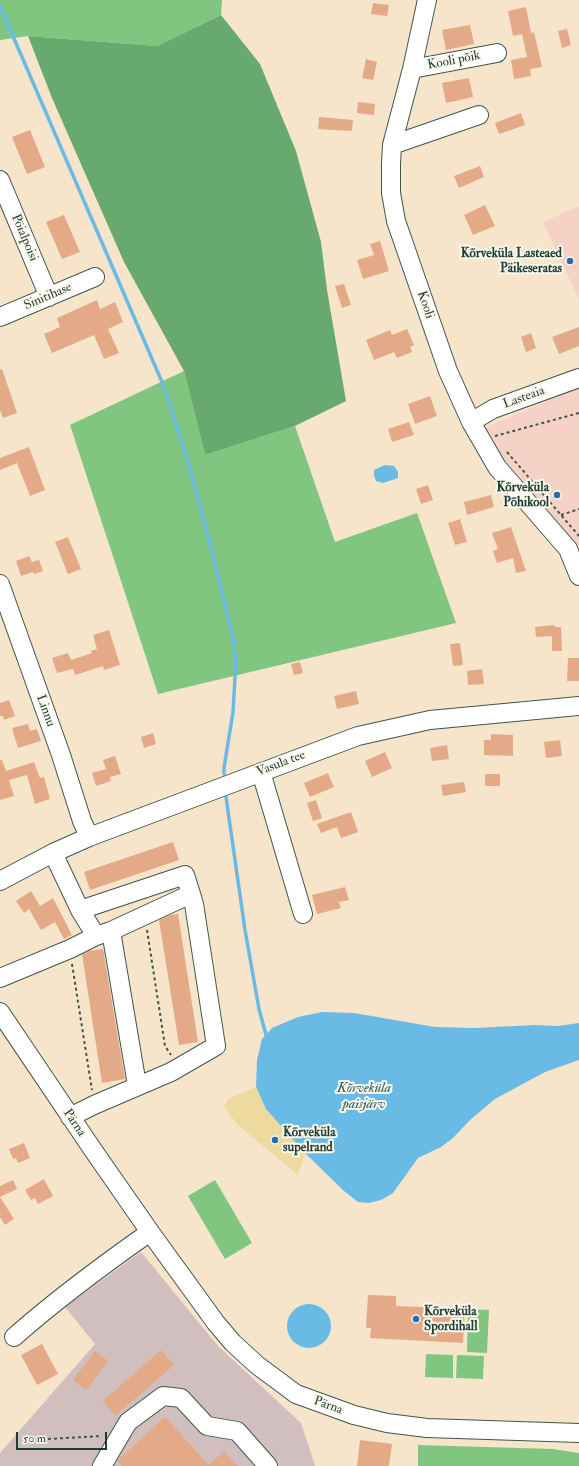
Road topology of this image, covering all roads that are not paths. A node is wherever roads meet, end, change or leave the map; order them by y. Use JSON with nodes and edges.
{"nodes":[{"id":1,"x":427,"y":0,"type":"edge"},
{"id":2,"x":496,"y":53,"type":"dead end"},
{"id":3,"x":412,"y":69,"type":"junction"},
{"id":4,"x":479,"y":116,"type":"dead end"},
{"id":5,"x":392,"y":145,"type":"junction"},
{"id":6,"x":0,"y":180,"type":"edge"},
{"id":7,"x":95,"y":276,"type":"dead end"},
{"id":8,"x":49,"y":297,"type":"junction"},
{"id":9,"x":0,"y":317,"type":"edge"},
{"id":10,"x":579,"y":378,"type":"edge"},
{"id":11,"x":474,"y":420,"type":"junction"},
{"id":12,"x":579,"y":576,"type":"edge"},
{"id":13,"x":0,"y":584,"type":"edge"},
{"id":14,"x":579,"y":706,"type":"edge"},
{"id":15,"x":262,"y":772,"type":"junction"},
{"id":16,"x":89,"y":837,"type":"junction"},
{"id":17,"x":53,"y":853,"type":"junction"},
{"id":18,"x":0,"y":881,"type":"edge"},
{"id":19,"x":191,"y":894,"type":"junction"},
{"id":20,"x":80,"y":910,"type":"junction"},
{"id":21,"x":303,"y":914,"type":"dead end"},
{"id":22,"x":103,"y":934,"type":"junction"},
{"id":23,"x":0,"y":978,"type":"edge"},
{"id":24,"x":2,"y":1019,"type":"edge"},
{"id":25,"x":137,"y":1085,"type":"junction"},
{"id":26,"x":70,"y":1118,"type":"junction"},
{"id":27,"x":150,"y":1232,"type":"junction"},
{"id":28,"x":14,"y":1337,"type":"dead end"},
{"id":29,"x":579,"y":1433,"type":"edge"},
{"id":30,"x":102,"y":1466,"type":"edge"},
{"id":31,"x":268,"y":1466,"type":"edge"}],
"edges":[{"from":1,"to":3,"type":"street","name":"Kooli"},
{"from":2,"to":3,"type":"street","name":"Kooli põik"},
{"from":3,"to":5,"type":"street","name":"Kooli"},
{"from":4,"to":5,"type":"street"},
{"from":5,"to":11,"type":"street","name":"Kooli"},
{"from":6,"to":8,"type":"street","name":"Pöialpoisi"},
{"from":7,"to":8,"type":"street","name":"Sinitihase"},
{"from":8,"to":9,"type":"street","name":"Sinitihase"},
{"from":10,"to":11,"type":"street","name":"Lasteaia"},
{"from":11,"to":12,"type":"street","name":"Kooli"},
{"from":13,"to":16,"type":"street","name":"Linnu"},
{"from":14,"to":15,"type":"street","name":"Vasula tee"},
{"from":15,"to":16,"type":"street","name":"Vasula tee"},
{"from":15,"to":21,"type":"street"},
{"from":16,"to":17,"type":"street","name":"Vasula tee"},
{"from":17,"to":18,"type":"street","name":"Vasula tee"},
{"from":17,"to":20,"type":"street"},
{"from":19,"to":20,"type":"street"},
{"from":19,"to":22,"type":"street"},
{"from":19,"to":25,"type":"street"},
{"from":20,"to":22,"type":"street"},
{"from":22,"to":23,"type":"street"},
{"from":22,"to":25,"type":"street"},
{"from":24,"to":26,"type":"street","name":"Pärna"},
{"from":25,"to":26,"type":"street"},
{"from":26,"to":27,"type":"street","name":"Pärna"},
{"from":27,"to":28,"type":"street"},
{"from":27,"to":29,"type":"street","name":"Pärna"},
{"from":30,"to":31,"type":"street"}]}
